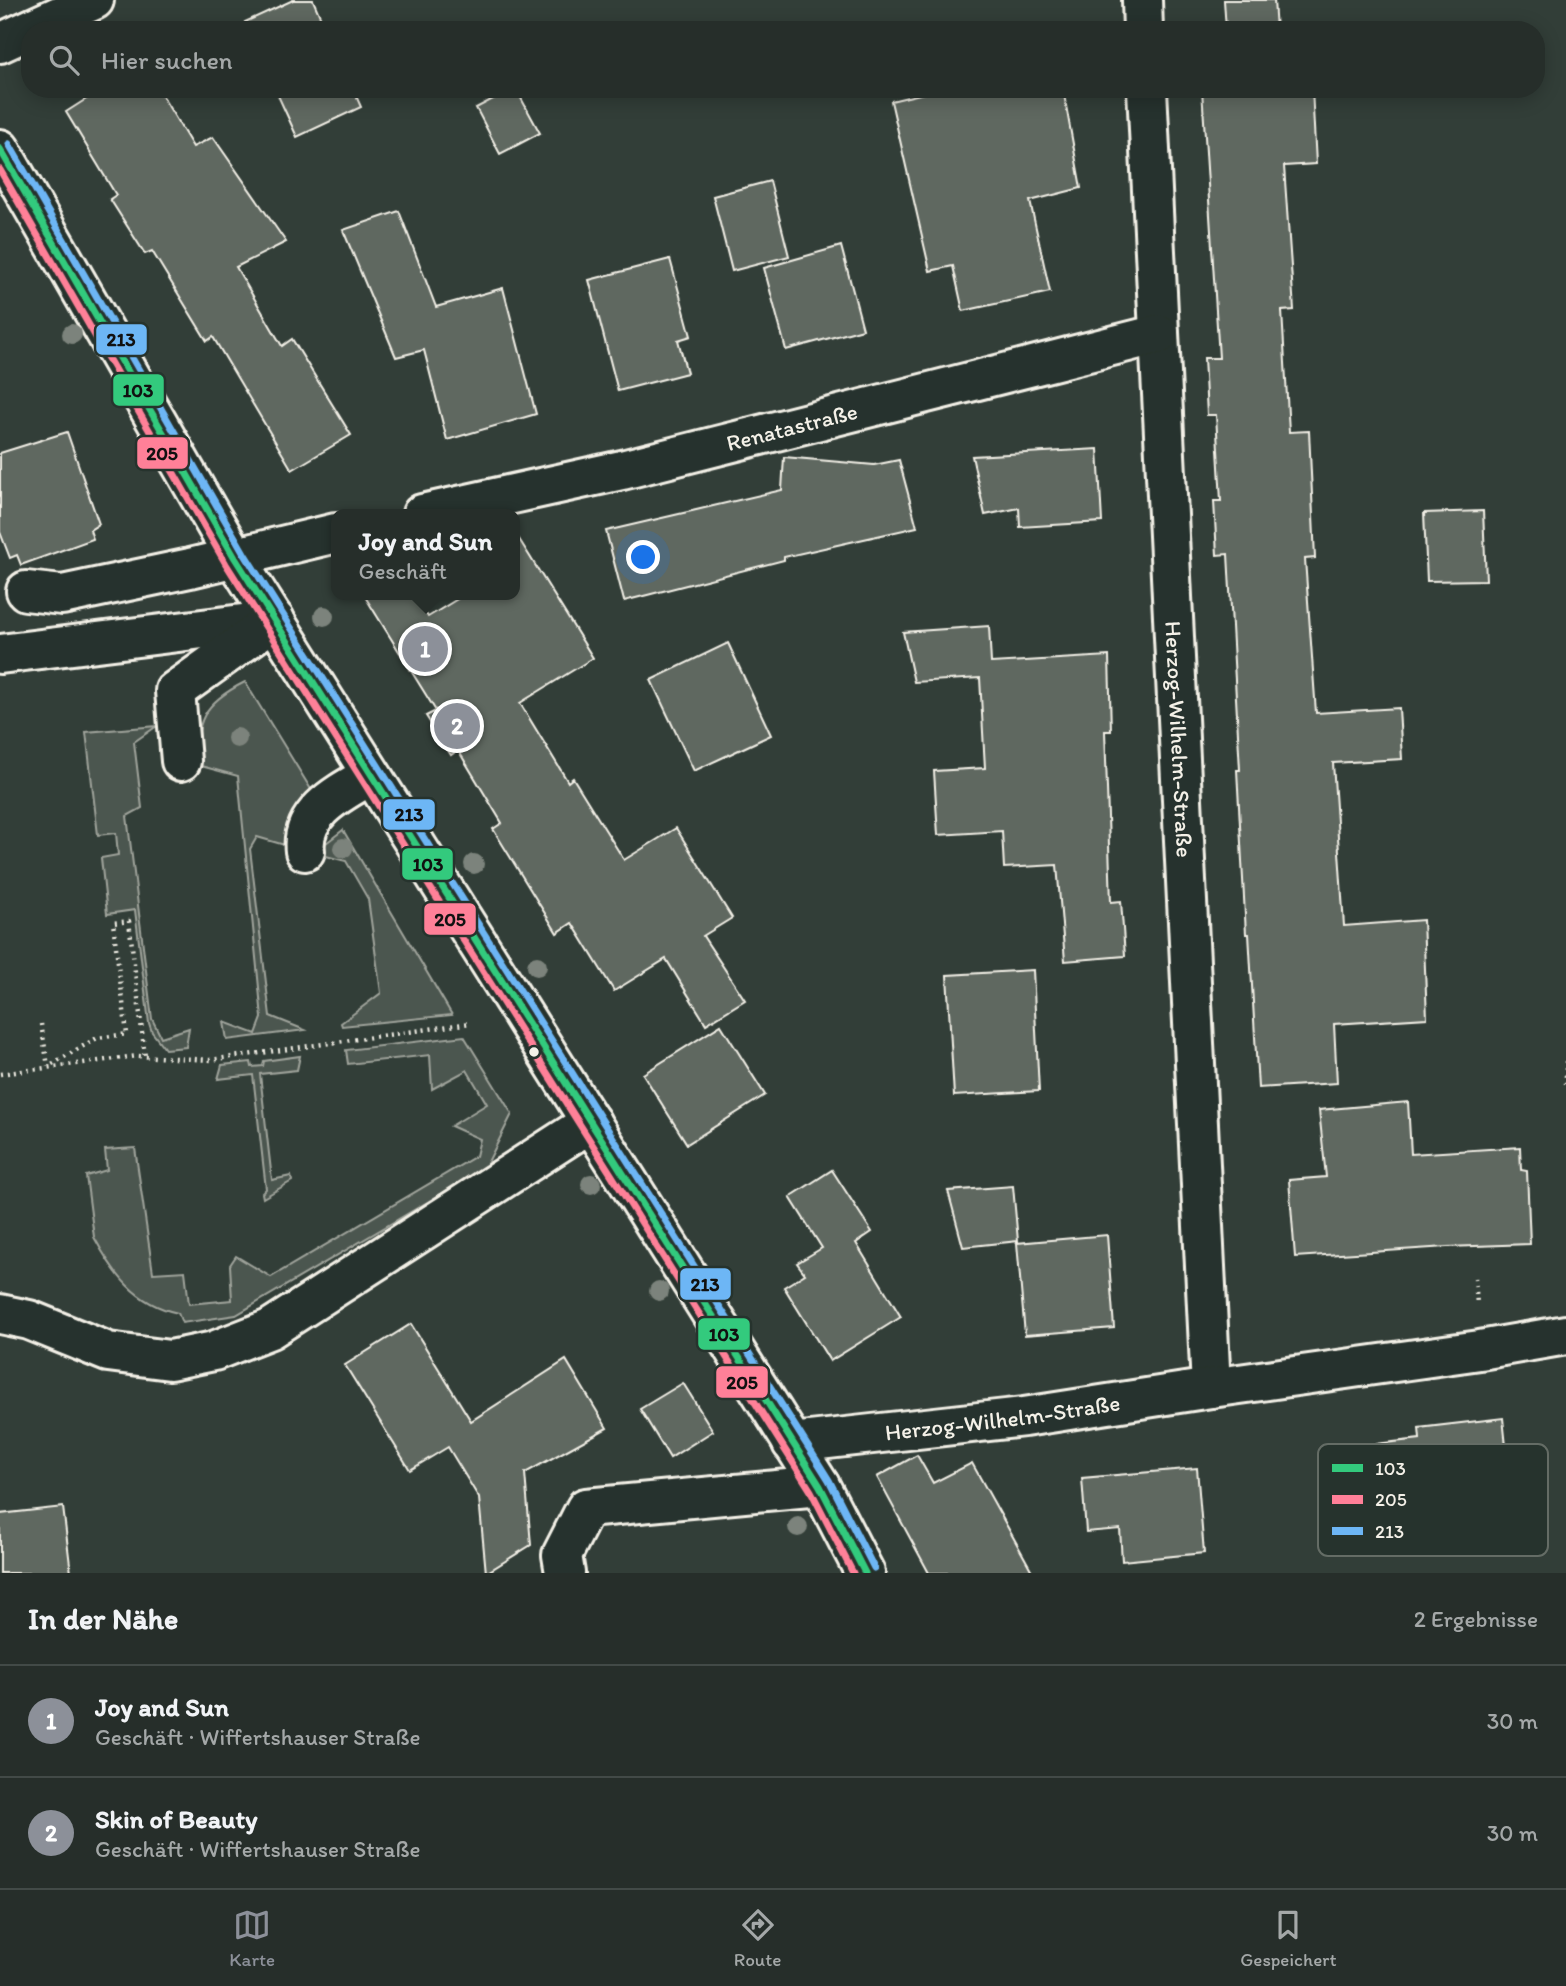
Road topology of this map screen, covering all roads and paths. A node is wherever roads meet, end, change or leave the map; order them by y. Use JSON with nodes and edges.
{"nodes":[{"id":1,"x":94,"y":0,"type":"edge"},
{"id":2,"x":1142,"y":0,"type":"edge"},
{"id":3,"x":48,"y":21,"type":"edge"},
{"id":4,"x":1143,"y":21,"type":"edge"},
{"id":5,"x":21,"y":33,"type":"edge"},
{"id":6,"x":0,"y":43,"type":"edge"},
{"id":7,"x":1147,"y":98,"type":"edge"},
{"id":8,"x":0,"y":149,"type":"edge"},
{"id":9,"x":1159,"y":334,"type":"junction"},
{"id":10,"x":445,"y":509,"type":"edge"},
{"id":11,"x":331,"y":534,"type":"edge"},
{"id":12,"x":234,"y":558,"type":"junction"},
{"id":13,"x":26,"y":591,"type":"dead end"},
{"id":14,"x":275,"y":620,"type":"junction"},
{"id":15,"x":0,"y":654,"type":"edge"},
{"id":16,"x":181,"y":761,"type":"dead end"},
{"id":17,"x":372,"y":775,"type":"junction"},
{"id":18,"x":306,"y":851,"type":"dead end"},
{"id":19,"x":527,"y":1020,"type":"junction"},
{"id":20,"x":41,"y":1024,"type":"dead end"},
{"id":21,"x":145,"y":1057,"type":"junction"},
{"id":22,"x":1566,"y":1061,"type":"edge"},
{"id":23,"x":48,"y":1066,"type":"junction"},
{"id":24,"x":0,"y":1074,"type":"edge"},
{"id":25,"x":1566,"y":1089,"type":"edge"},
{"id":26,"x":591,"y":1122,"type":"junction"},
{"id":27,"x":0,"y":1314,"type":"edge"},
{"id":28,"x":1566,"y":1335,"type":"edge"},
{"id":29,"x":1211,"y":1388,"type":"junction"},
{"id":30,"x":792,"y":1443,"type":"junction"},
{"id":31,"x":820,"y":1486,"type":"junction"},
{"id":32,"x":565,"y":1573,"type":"edge"},
{"id":33,"x":865,"y":1573,"type":"edge"}],
"edges":[{"from":1,"to":3,"type":"street"},
{"from":2,"to":4,"type":"street"},
{"from":5,"to":6,"type":"street"},
{"from":7,"to":9,"type":"street","name":"Herzog-Wilhelm-Straße"},
{"from":8,"to":12,"type":"street"},
{"from":9,"to":10,"type":"street","name":"Renatastraße"},
{"from":9,"to":29,"type":"street","name":"Herzog-Wilhelm-Straße"},
{"from":11,"to":12,"type":"street"},
{"from":12,"to":13,"type":"street"},
{"from":12,"to":14,"type":"street"},
{"from":14,"to":15,"type":"street"},
{"from":14,"to":16,"type":"street"},
{"from":14,"to":17,"type":"street"},
{"from":17,"to":18,"type":"street"},
{"from":17,"to":19,"type":"street"},
{"from":19,"to":21,"type":"path"},
{"from":19,"to":26,"type":"street"},
{"from":20,"to":23,"type":"path"},
{"from":21,"to":23,"type":"path"},
{"from":21,"to":23,"type":"path"},
{"from":22,"to":25,"type":"path"},
{"from":23,"to":24,"type":"path"},
{"from":26,"to":27,"type":"street"},
{"from":26,"to":30,"type":"street"},
{"from":28,"to":29,"type":"street","name":"Herzog-Wilhelm-Straße"},
{"from":29,"to":30,"type":"street","name":"Herzog-Wilhelm-Straße"},
{"from":30,"to":31,"type":"street"},
{"from":31,"to":32,"type":"street"},
{"from":31,"to":33,"type":"street"}]}
